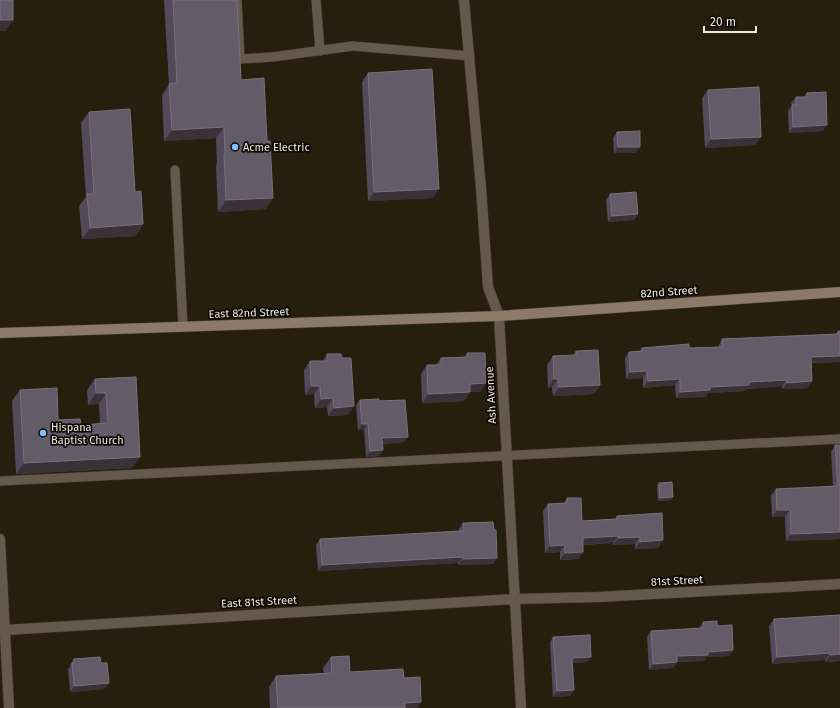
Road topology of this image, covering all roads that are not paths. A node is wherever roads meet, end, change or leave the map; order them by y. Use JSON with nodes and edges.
{"nodes":[{"id":1,"x":237,"y":0,"type":"edge"},
{"id":2,"x":316,"y":0,"type":"edge"},
{"id":3,"x":464,"y":0,"type":"edge"},
{"id":4,"x":320,"y":51,"type":"junction"},
{"id":5,"x":470,"y":56,"type":"junction"},
{"id":6,"x":175,"y":170,"type":"dead end"},
{"id":7,"x":840,"y":292,"type":"edge"},
{"id":8,"x":499,"y":316,"type":"junction"},
{"id":9,"x":183,"y":327,"type":"junction"},
{"id":10,"x":0,"y":334,"type":"edge"},
{"id":11,"x":840,"y":439,"type":"edge"},
{"id":12,"x":507,"y":456,"type":"junction"},
{"id":13,"x":0,"y":481,"type":"edge"},
{"id":14,"x":0,"y":539,"type":"edge"},
{"id":15,"x":840,"y":584,"type":"edge"},
{"id":16,"x":515,"y":599,"type":"junction"},
{"id":17,"x":5,"y":630,"type":"junction"},
{"id":18,"x":9,"y":708,"type":"edge"},
{"id":19,"x":521,"y":708,"type":"edge"}],
"edges":[{"from":1,"to":4,"type":"lane"},
{"from":2,"to":4,"type":"lane"},
{"from":3,"to":5,"type":"street","name":"Ash Avenue"},
{"from":4,"to":5,"type":"lane"},
{"from":5,"to":8,"type":"street","name":"Ash Avenue"},
{"from":6,"to":9,"type":"lane"},
{"from":7,"to":8,"type":"street","name":"82nd Street"},
{"from":8,"to":9,"type":"street","name":"East 82nd Street"},
{"from":8,"to":12,"type":"street","name":"Ash Avenue"},
{"from":9,"to":10,"type":"street","name":"East 82nd Street"},
{"from":11,"to":12,"type":"lane"},
{"from":12,"to":13,"type":"lane"},
{"from":12,"to":16,"type":"street","name":"Ash Avenue"},
{"from":14,"to":17,"type":"street"},
{"from":15,"to":16,"type":"street","name":"81st Street"},
{"from":16,"to":17,"type":"street","name":"East 81st Street"},
{"from":16,"to":19,"type":"street","name":"Ash Avenue"},
{"from":17,"to":18,"type":"street"}]}
